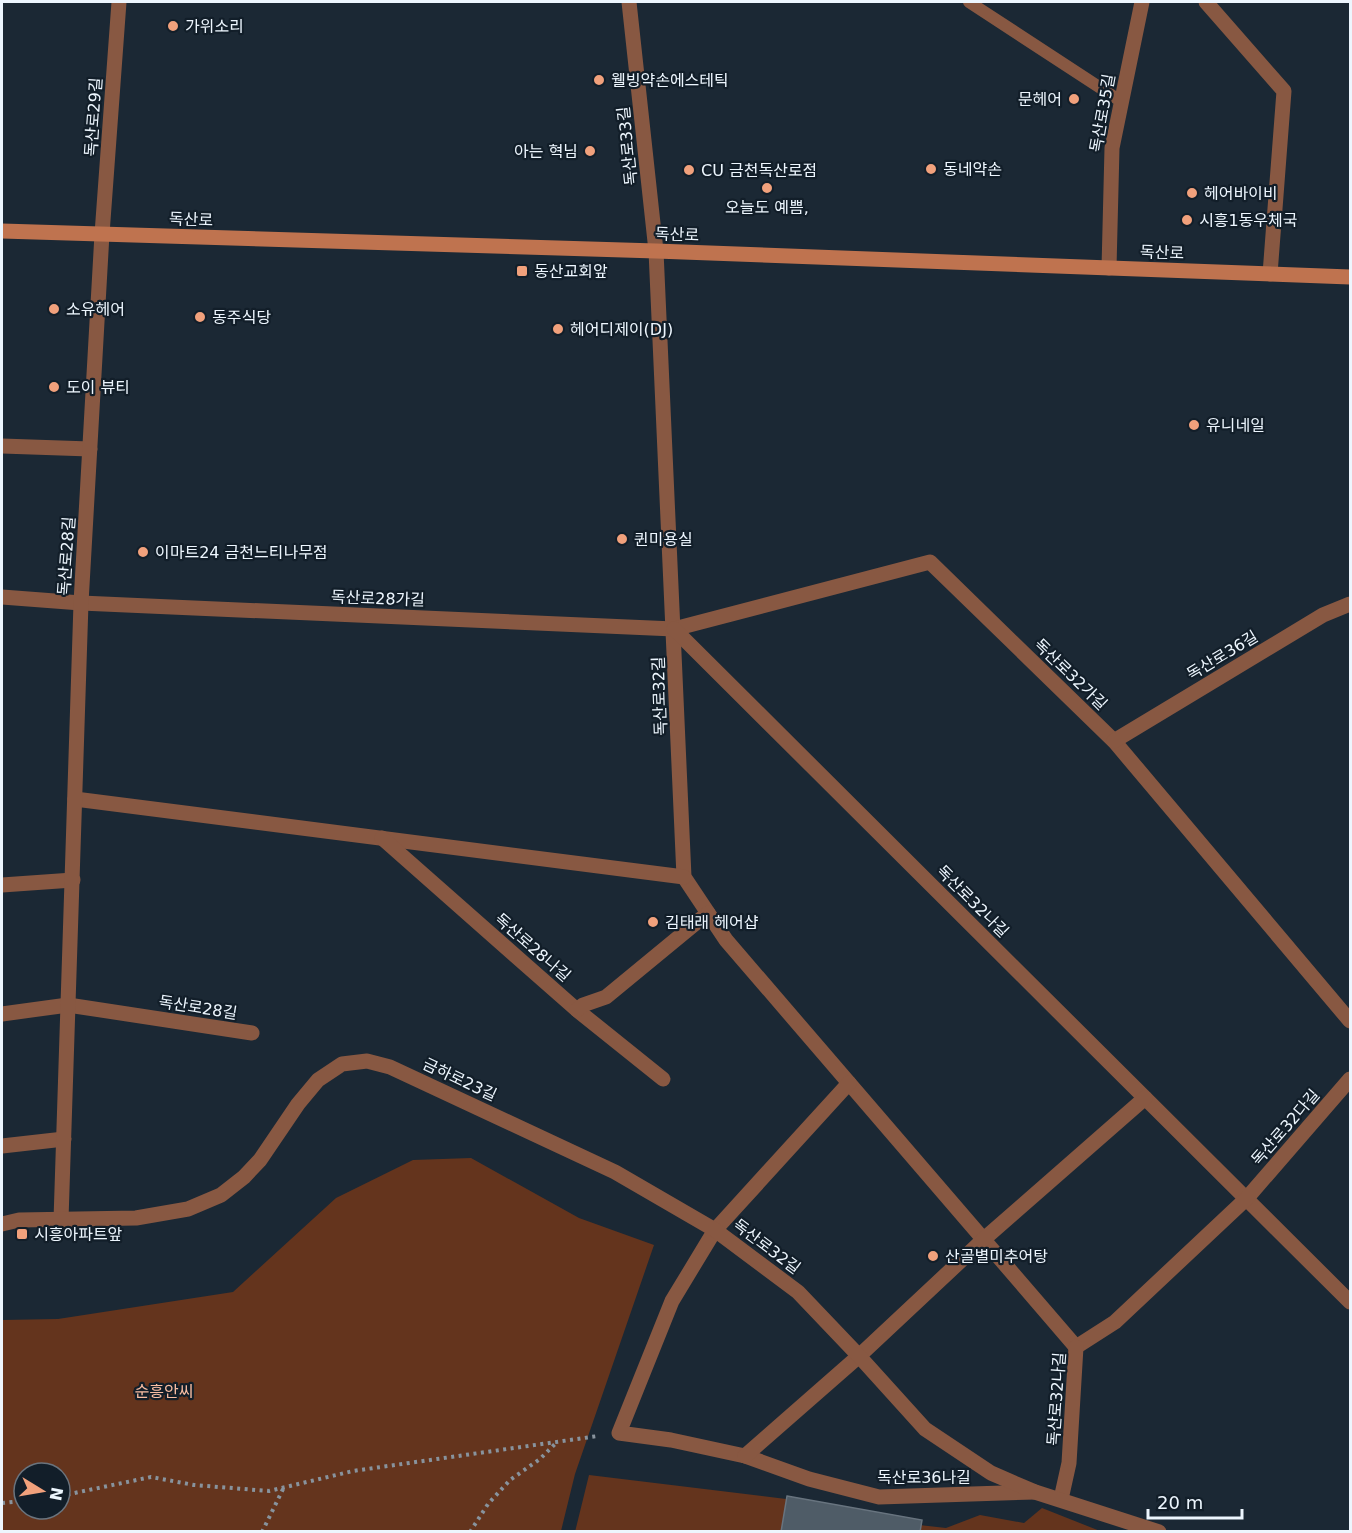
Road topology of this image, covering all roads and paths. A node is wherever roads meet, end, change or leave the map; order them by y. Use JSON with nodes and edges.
{"nodes":[{"id":1,"x":119,"y":2,"type":"edge"},
{"id":2,"x":629,"y":2,"type":"edge"},
{"id":3,"x":969,"y":2,"type":"edge"},
{"id":4,"x":1142,"y":2,"type":"edge"},
{"id":5,"x":1206,"y":2,"type":"edge"},
{"id":6,"x":1122,"y":102,"type":"junction"},
{"id":7,"x":2,"y":231,"type":"edge"},
{"id":8,"x":102,"y":234,"type":"junction"},
{"id":9,"x":656,"y":251,"type":"junction"},
{"id":10,"x":1109,"y":268,"type":"junction"},
{"id":11,"x":1270,"y":274,"type":"junction"},
{"id":12,"x":1350,"y":277,"type":"edge"},
{"id":13,"x":2,"y":446,"type":"edge"},
{"id":14,"x":90,"y":449,"type":"junction"},
{"id":15,"x":2,"y":597,"type":"edge"},
{"id":16,"x":81,"y":603,"type":"junction"},
{"id":17,"x":1350,"y":604,"type":"edge"},
{"id":18,"x":674,"y":629,"type":"junction"},
{"id":19,"x":1114,"y":741,"type":"junction"},
{"id":20,"x":75,"y":799,"type":"junction"},
{"id":21,"x":382,"y":838,"type":"junction"},
{"id":22,"x":684,"y":877,"type":"junction"},
{"id":23,"x":73,"y":880,"type":"junction"},
{"id":24,"x":2,"y":885,"type":"edge"},
{"id":25,"x":708,"y":913,"type":"junction"},
{"id":26,"x":68,"y":1005,"type":"junction"},
{"id":27,"x":577,"y":1010,"type":"junction"},
{"id":28,"x":2,"y":1014,"type":"edge"},
{"id":29,"x":1350,"y":1021,"type":"edge"},
{"id":30,"x":252,"y":1033,"type":"dead end"},
{"id":31,"x":663,"y":1079,"type":"dead end"},
{"id":32,"x":1350,"y":1079,"type":"edge"},
{"id":33,"x":849,"y":1083,"type":"junction"},
{"id":34,"x":1145,"y":1098,"type":"junction"},
{"id":35,"x":64,"y":1139,"type":"junction"},
{"id":36,"x":2,"y":1146,"type":"edge"},
{"id":37,"x":1247,"y":1198,"type":"junction"},
{"id":38,"x":61,"y":1220,"type":"junction"},
{"id":39,"x":2,"y":1224,"type":"edge"},
{"id":40,"x":715,"y":1230,"type":"junction"},
{"id":41,"x":984,"y":1239,"type":"junction"},
{"id":42,"x":1350,"y":1302,"type":"edge"},
{"id":43,"x":1076,"y":1347,"type":"junction"},
{"id":44,"x":859,"y":1356,"type":"junction"},
{"id":45,"x":619,"y":1433,"type":"junction"},
{"id":46,"x":558,"y":1442,"type":"junction"},
{"id":47,"x":745,"y":1456,"type":"junction"},
{"id":48,"x":285,"y":1487,"type":"junction"},
{"id":49,"x":1035,"y":1492,"type":"junction"},
{"id":50,"x":72,"y":1493,"type":"edge"},
{"id":51,"x":1061,"y":1499,"type":"junction"},
{"id":52,"x":262,"y":1532,"type":"edge"},
{"id":53,"x":470,"y":1532,"type":"edge"},
{"id":54,"x":1159,"y":1532,"type":"edge"}],
"edges":[{"from":1,"to":8,"type":"street","name":"독산로29길"},
{"from":2,"to":9,"type":"street","name":"독산로33길"},
{"from":3,"to":6,"type":"lane"},
{"from":4,"to":6,"type":"street","name":"독산로35길"},
{"from":5,"to":11,"type":"street"},
{"from":6,"to":10,"type":"street","name":"독산로35길"},
{"from":7,"to":8,"type":"main road","name":"독산로"},
{"from":8,"to":9,"type":"main road","name":"독산로"},
{"from":8,"to":14,"type":"street","name":"독산로28길"},
{"from":9,"to":10,"type":"main road","name":"독산로"},
{"from":9,"to":18,"type":"street","name":"독산로32길"},
{"from":10,"to":11,"type":"main road","name":"독산로"},
{"from":11,"to":12,"type":"main road","name":"독산로"},
{"from":13,"to":14,"type":"street"},
{"from":14,"to":16,"type":"street","name":"독산로28길"},
{"from":15,"to":16,"type":"street","name":"독산로28가길"},
{"from":16,"to":18,"type":"street","name":"독산로28가길"},
{"from":16,"to":20,"type":"street","name":"독산로28길"},
{"from":17,"to":19,"type":"street","name":"독산로36길"},
{"from":18,"to":19,"type":"street","name":"독산로32가길"},
{"from":18,"to":22,"type":"street","name":"독산로32길"},
{"from":18,"to":34,"type":"street","name":"독산로32나길"},
{"from":19,"to":29,"type":"street","name":"독산로32가길"},
{"from":20,"to":21,"type":"street"},
{"from":20,"to":23,"type":"street","name":"독산로28길"},
{"from":21,"to":22,"type":"street"},
{"from":21,"to":27,"type":"street","name":"독산로28나길"},
{"from":22,"to":25,"type":"street"},
{"from":23,"to":24,"type":"street"},
{"from":23,"to":26,"type":"street","name":"독산로28길"},
{"from":25,"to":27,"type":"street"},
{"from":25,"to":33,"type":"street"},
{"from":26,"to":28,"type":"street","name":"독산로28길"},
{"from":26,"to":30,"type":"street","name":"독산로28길"},
{"from":26,"to":35,"type":"street","name":"독산로28길"},
{"from":27,"to":31,"type":"street","name":"독산로28나길"},
{"from":32,"to":37,"type":"street","name":"독산로32다길"},
{"from":33,"to":40,"type":"street","name":"독산로32길"},
{"from":33,"to":41,"type":"street"},
{"from":34,"to":37,"type":"street","name":"독산로32나길"},
{"from":34,"to":41,"type":"street"},
{"from":35,"to":36,"type":"street"},
{"from":35,"to":38,"type":"street","name":"독산로28길"},
{"from":37,"to":42,"type":"street","name":"독산로32나길"},
{"from":37,"to":43,"type":"street","name":"독산로32나길"},
{"from":38,"to":39,"type":"street","name":"금하로23길"},
{"from":38,"to":40,"type":"street","name":"금하로23길"},
{"from":40,"to":44,"type":"street","name":"독산로32길"},
{"from":40,"to":45,"type":"street"},
{"from":41,"to":43,"type":"street"},
{"from":41,"to":44,"type":"street"},
{"from":43,"to":51,"type":"street","name":"독산로32나길"},
{"from":44,"to":47,"type":"street"},
{"from":44,"to":49,"type":"street","name":"독산로32길"},
{"from":45,"to":46,"type":"path"},
{"from":45,"to":47,"type":"street","name":"독산로36나길"},
{"from":46,"to":48,"type":"path"},
{"from":46,"to":53,"type":"path"},
{"from":47,"to":49,"type":"street","name":"독산로36나길"},
{"from":48,"to":50,"type":"path"},
{"from":48,"to":52,"type":"path"},
{"from":49,"to":51,"type":"street","name":"독산로36나길"},
{"from":51,"to":54,"type":"street","name":"독산로36나길"}]}
